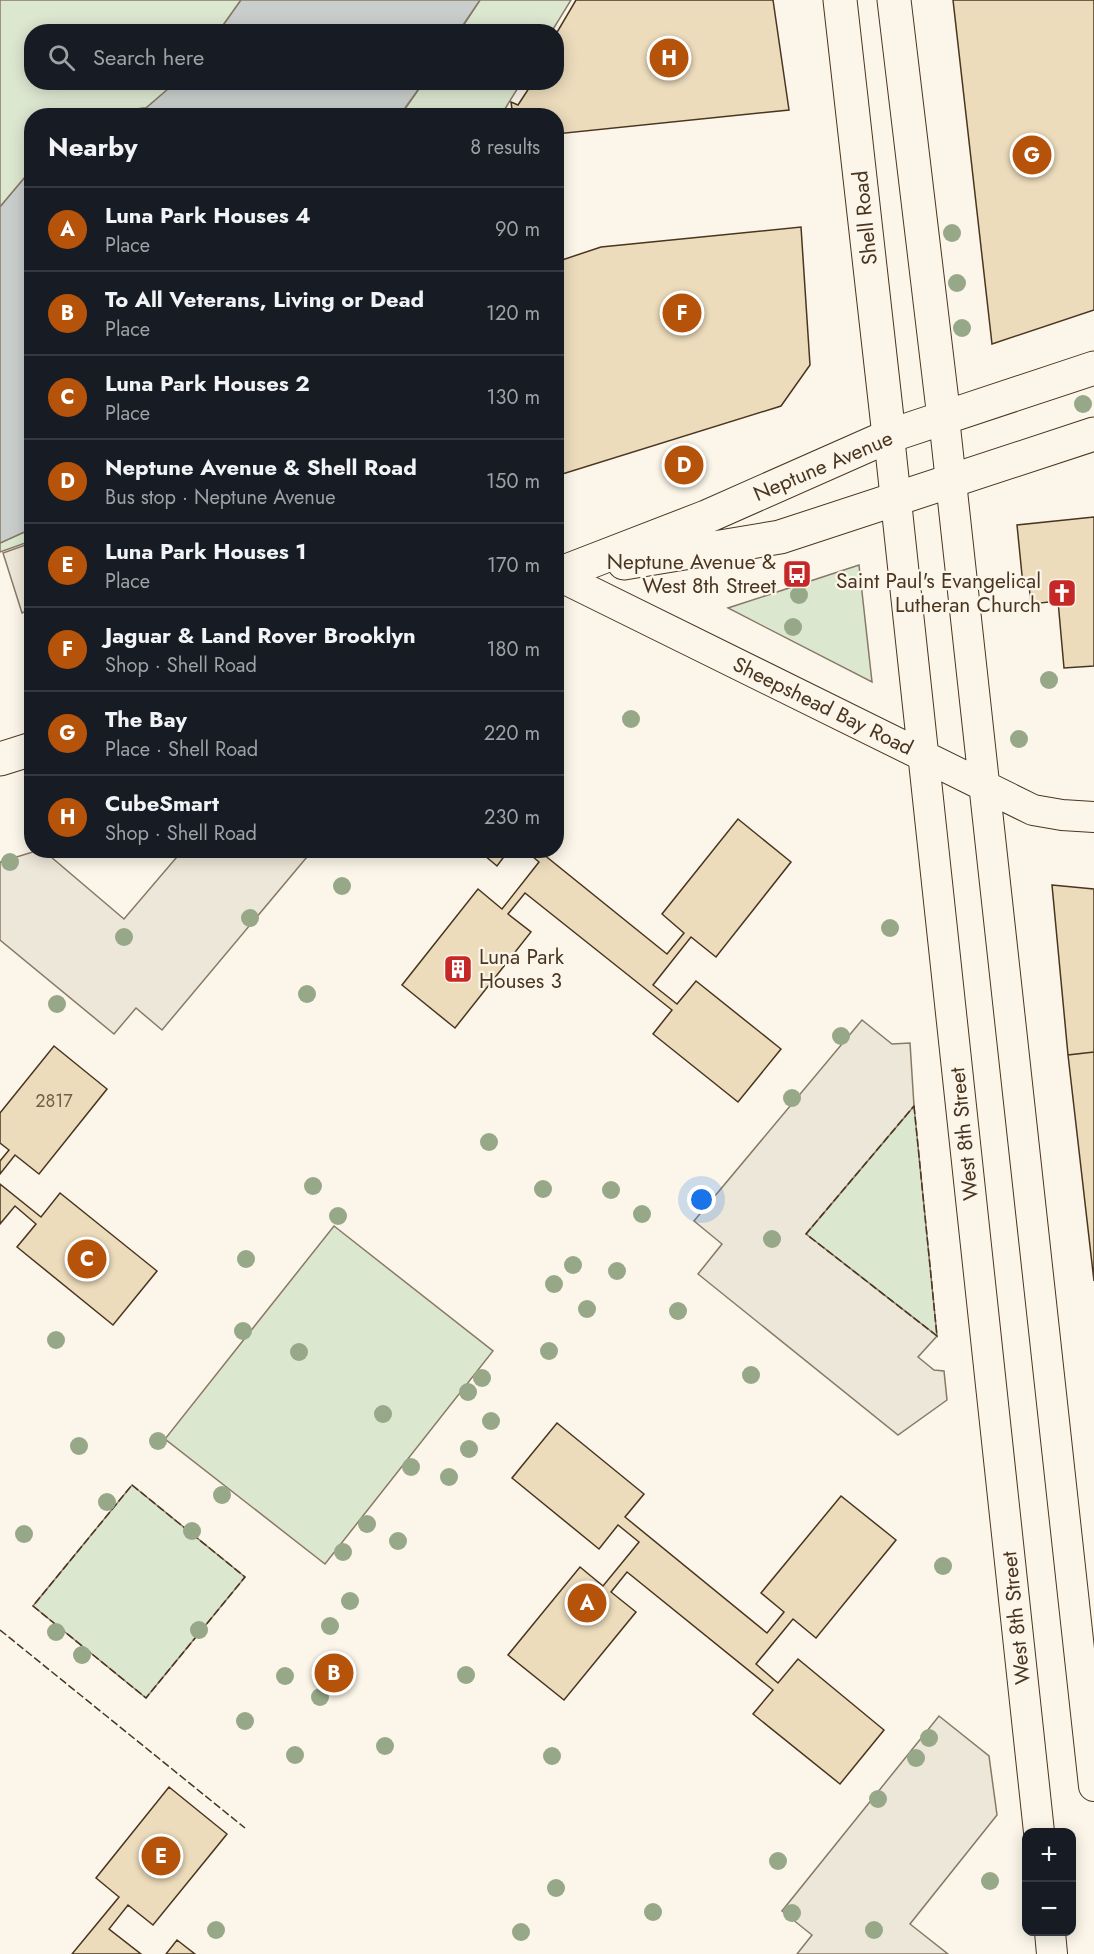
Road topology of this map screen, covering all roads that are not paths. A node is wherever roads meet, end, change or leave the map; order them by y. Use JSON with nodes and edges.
{"nodes":[{"id":1,"x":840,"y":0,"type":"edge"},
{"id":2,"x":894,"y":0,"type":"edge"},
{"id":3,"x":1094,"y":368,"type":"edge"},
{"id":4,"x":944,"y":418,"type":"junction"},
{"id":5,"x":1094,"y":434,"type":"edge"},
{"id":6,"x":889,"y":436,"type":"junction"},
{"id":7,"x":951,"y":480,"type":"junction"},
{"id":8,"x":896,"y":498,"type":"junction"},
{"id":9,"x":564,"y":572,"type":"edge"},
{"id":10,"x":564,"y":574,"type":"edge"},
{"id":11,"x":564,"y":578,"type":"edge"},
{"id":12,"x":24,"y":752,"type":"edge"},
{"id":13,"x":924,"y":754,"type":"junction"},
{"id":14,"x":0,"y":759,"type":"edge"},
{"id":15,"x":984,"y":785,"type":"junction"},
{"id":16,"x":1094,"y":817,"type":"edge"},
{"id":17,"x":1094,"y":1786,"type":"edge"},
{"id":18,"x":1038,"y":1828,"type":"edge"},
{"id":19,"x":1050,"y":1936,"type":"edge"},
{"id":20,"x":1052,"y":1954,"type":"edge"}],
"edges":[{"from":1,"to":6,"type":"main road","name":"Shell Road"},
{"from":2,"to":4,"type":"main road"},
{"from":3,"to":4,"type":"main road","name":"Neptune Avenue"},
{"from":4,"to":6,"type":"main road","name":"Neptune Avenue"},
{"from":4,"to":7,"type":"street"},
{"from":5,"to":7,"type":"main road"},
{"from":6,"to":8,"type":"street","name":"West 8th Street"},
{"from":6,"to":9,"type":"main road","name":"Neptune Avenue"},
{"from":7,"to":8,"type":"main road"},
{"from":7,"to":15,"type":"street"},
{"from":8,"to":10,"type":"main road"},
{"from":8,"to":13,"type":"street","name":"West 8th Street"},
{"from":11,"to":13,"type":"street","name":"Sheepshead Bay Road"},
{"from":12,"to":14,"type":"main road"},
{"from":13,"to":15,"type":"street","name":"Sheepshead Bay Road"},
{"from":13,"to":18,"type":"street","name":"West 8th Street"},
{"from":15,"to":16,"type":"street","name":"Sheepshead Bay Road"},
{"from":15,"to":17,"type":"street"},
{"from":19,"to":20,"type":"street"}]}
